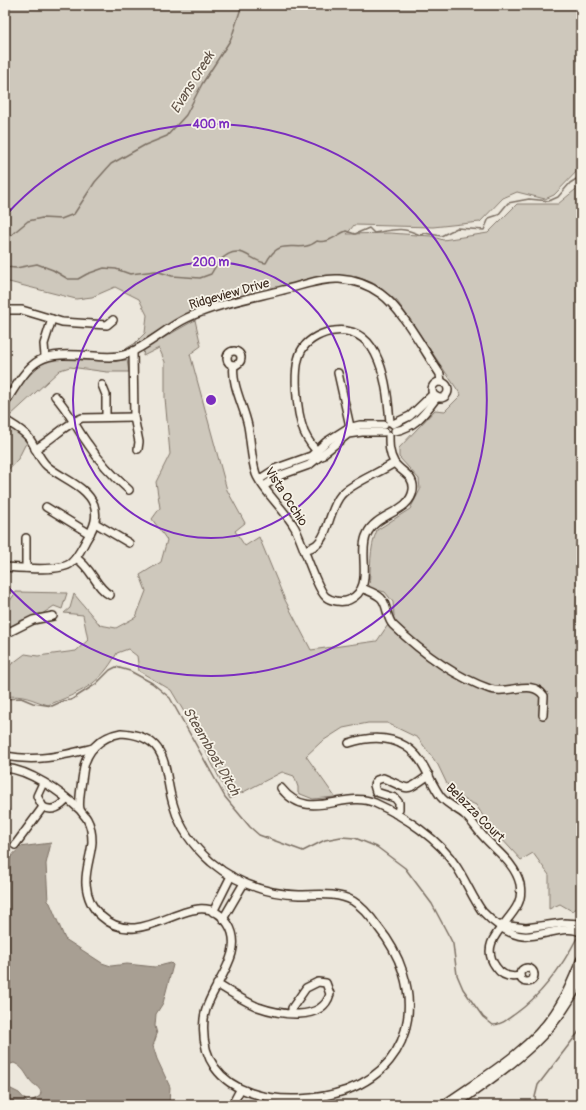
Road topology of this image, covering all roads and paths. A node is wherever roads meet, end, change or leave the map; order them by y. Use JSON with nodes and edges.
{"nodes":[{"id":1,"x":5,"y":310,"type":"edge"},
{"id":2,"x":52,"y":319,"type":"junction"},
{"id":3,"x":113,"y":320,"type":"dead end"},
{"id":4,"x":133,"y":351,"type":"junction"},
{"id":5,"x":46,"y":356,"type":"junction"},
{"id":6,"x":234,"y":365,"type":"dead end"},
{"id":7,"x":338,"y":373,"type":"dead end"},
{"id":8,"x":441,"y":382,"type":"junction"},
{"id":9,"x":102,"y":385,"type":"dead end"},
{"id":10,"x":55,"y":396,"type":"dead end"},
{"id":11,"x":435,"y":396,"type":"junction"},
{"id":12,"x":5,"y":403,"type":"edge"},
{"id":13,"x":419,"y":407,"type":"junction"},
{"id":14,"x":426,"y":413,"type":"junction"},
{"id":15,"x":106,"y":417,"type":"junction"},
{"id":16,"x":134,"y":417,"type":"junction"},
{"id":17,"x":5,"y":420,"type":"edge"},
{"id":18,"x":74,"y":421,"type":"junction"},
{"id":19,"x":389,"y":428,"type":"junction"},
{"id":20,"x":351,"y":430,"type":"junction"},
{"id":21,"x":35,"y":449,"type":"junction"},
{"id":22,"x":138,"y":449,"type":"dead end"},
{"id":23,"x":319,"y":453,"type":"junction"},
{"id":24,"x":394,"y":463,"type":"junction"},
{"id":25,"x":260,"y":479,"type":"junction"},
{"id":26,"x":264,"y":486,"type":"junction"},
{"id":27,"x":129,"y":490,"type":"dead end"},
{"id":28,"x":46,"y":507,"type":"dead end"},
{"id":29,"x":95,"y":523,"type":"junction"},
{"id":30,"x":90,"y":534,"type":"junction"},
{"id":31,"x":26,"y":538,"type":"dead end"},
{"id":32,"x":129,"y":542,"type":"dead end"},
{"id":33,"x":305,"y":550,"type":"junction"},
{"id":34,"x":76,"y":558,"type":"junction"},
{"id":35,"x":5,"y":567,"type":"edge"},
{"id":36,"x":26,"y":568,"type":"junction"},
{"id":37,"x":362,"y":588,"type":"junction"},
{"id":38,"x":110,"y":595,"type":"dead end"},
{"id":39,"x":53,"y":616,"type":"dead end"},
{"id":40,"x":5,"y":634,"type":"edge"},
{"id":41,"x":543,"y":715,"type":"dead end"},
{"id":42,"x":350,"y":743,"type":"dead end"},
{"id":43,"x":92,"y":748,"type":"junction"},
{"id":44,"x":5,"y":756,"type":"edge"},
{"id":45,"x":5,"y":768,"type":"edge"},
{"id":46,"x":429,"y":775,"type":"junction"},
{"id":47,"x":44,"y":783,"type":"junction"},
{"id":48,"x":281,"y":788,"type":"dead end"},
{"id":49,"x":68,"y":799,"type":"junction"},
{"id":50,"x":42,"y":806,"type":"junction"},
{"id":51,"x":80,"y":809,"type":"junction"},
{"id":52,"x":396,"y":814,"type":"junction"},
{"id":53,"x":15,"y":845,"type":"dead end"},
{"id":54,"x":231,"y":876,"type":"junction"},
{"id":55,"x":244,"y":883,"type":"junction"},
{"id":56,"x":213,"y":912,"type":"junction"},
{"id":57,"x":223,"y":919,"type":"junction"},
{"id":58,"x":581,"y":924,"type":"edge"},
{"id":59,"x":501,"y":925,"type":"junction"},
{"id":60,"x":581,"y":932,"type":"edge"},
{"id":61,"x":581,"y":960,"type":"edge"},
{"id":62,"x":520,"y":976,"type":"dead end"},
{"id":63,"x":581,"y":978,"type":"edge"},
{"id":64,"x":217,"y":984,"type":"junction"},
{"id":65,"x":292,"y":1013,"type":"junction"},
{"id":66,"x":240,"y":1090,"type":"junction"},
{"id":67,"x":232,"y":1105,"type":"edge"},
{"id":68,"x":444,"y":1105,"type":"edge"},
{"id":69,"x":455,"y":1105,"type":"edge"}],
"edges":[{"from":1,"to":2,"type":"street"},
{"from":2,"to":3,"type":"street"},
{"from":2,"to":5,"type":"street"},
{"from":4,"to":5,"type":"street","name":"Ridgeview Drive"},
{"from":4,"to":8,"type":"street","name":"Ridgeview Drive"},
{"from":4,"to":16,"type":"street"},
{"from":5,"to":12,"type":"street","name":"Ridgeview Drive"},
{"from":6,"to":25,"type":"street","name":"Vista Occhio"},
{"from":7,"to":20,"type":"street"},
{"from":8,"to":11,"type":"street"},
{"from":8,"to":11,"type":"street"},
{"from":9,"to":15,"type":"street"},
{"from":10,"to":18,"type":"street"},
{"from":11,"to":13,"type":"street"},
{"from":11,"to":14,"type":"street"},
{"from":13,"to":14,"type":"street"},
{"from":13,"to":19,"type":"street"},
{"from":14,"to":19,"type":"street"},
{"from":15,"to":16,"type":"street"},
{"from":15,"to":18,"type":"street"},
{"from":16,"to":22,"type":"street"},
{"from":17,"to":21,"type":"street"},
{"from":18,"to":21,"type":"street"},
{"from":18,"to":27,"type":"street"},
{"from":19,"to":20,"type":"street"},
{"from":19,"to":23,"type":"street"},
{"from":19,"to":24,"type":"street"},
{"from":20,"to":23,"type":"street"},
{"from":21,"to":29,"type":"street"},
{"from":23,"to":25,"type":"street"},
{"from":23,"to":26,"type":"street"},
{"from":24,"to":33,"type":"street"},
{"from":24,"to":37,"type":"street"},
{"from":25,"to":26,"type":"street","name":"Vista Occhio"},
{"from":26,"to":33,"type":"street","name":"Vista Occhio"},
{"from":28,"to":30,"type":"street"},
{"from":29,"to":30,"type":"street"},
{"from":29,"to":32,"type":"street"},
{"from":30,"to":34,"type":"street"},
{"from":31,"to":36,"type":"street"},
{"from":33,"to":37,"type":"street","name":"Vista Occhio"},
{"from":34,"to":36,"type":"street"},
{"from":34,"to":38,"type":"street"},
{"from":35,"to":36,"type":"street"},
{"from":37,"to":41,"type":"street"},
{"from":39,"to":40,"type":"street"},
{"from":42,"to":46,"type":"street","name":"Belazza Court"},
{"from":43,"to":44,"type":"street"},
{"from":43,"to":51,"type":"street"},
{"from":43,"to":54,"type":"street"},
{"from":45,"to":47,"type":"street"},
{"from":46,"to":52,"type":"street"},
{"from":46,"to":59,"type":"street","name":"Belazza Court"},
{"from":47,"to":49,"type":"street"},
{"from":47,"to":50,"type":"street"},
{"from":48,"to":52,"type":"street"},
{"from":49,"to":50,"type":"street"},
{"from":49,"to":51,"type":"street"},
{"from":50,"to":53,"type":"street"},
{"from":51,"to":56,"type":"street"},
{"from":52,"to":59,"type":"street"},
{"from":54,"to":55,"type":"street"},
{"from":54,"to":56,"type":"street"},
{"from":55,"to":57,"type":"street"},
{"from":55,"to":66,"type":"street"},
{"from":56,"to":57,"type":"street"},
{"from":57,"to":64,"type":"street"},
{"from":58,"to":59,"type":"street"},
{"from":59,"to":60,"type":"street"},
{"from":59,"to":62,"type":"street","name":"Belazza Court"},
{"from":61,"to":68,"type":"main road"},
{"from":63,"to":69,"type":"main road"},
{"from":64,"to":65,"type":"street"},
{"from":64,"to":66,"type":"street"},
{"from":65,"to":65,"type":"street"},
{"from":66,"to":67,"type":"street"}]}
